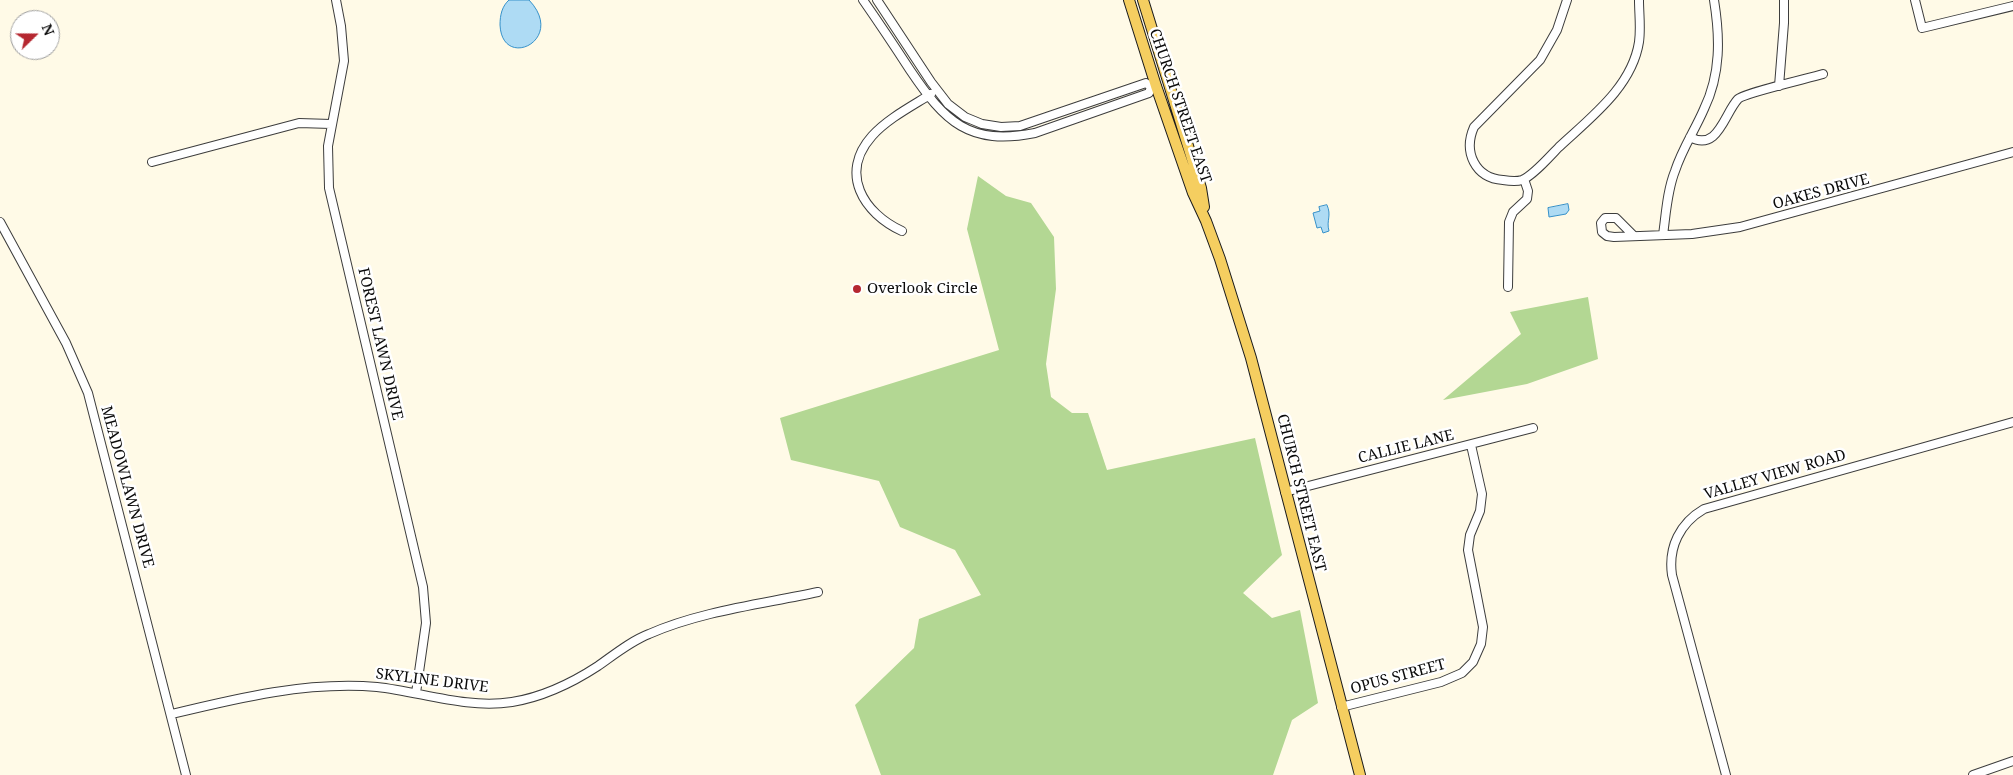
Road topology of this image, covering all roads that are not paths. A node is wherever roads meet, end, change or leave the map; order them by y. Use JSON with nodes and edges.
{"nodes":[{"id":1,"x":336,"y":0,"type":"edge"},
{"id":2,"x":863,"y":0,"type":"edge"},
{"id":3,"x":877,"y":0,"type":"edge"},
{"id":4,"x":1129,"y":0,"type":"edge"},
{"id":5,"x":1143,"y":0,"type":"edge"},
{"id":6,"x":1567,"y":0,"type":"edge"},
{"id":7,"x":1639,"y":0,"type":"edge"},
{"id":8,"x":1714,"y":0,"type":"edge"},
{"id":9,"x":1784,"y":0,"type":"edge"},
{"id":10,"x":1915,"y":0,"type":"edge"},
{"id":11,"x":2001,"y":0,"type":"edge"},
{"id":12,"x":2013,"y":6,"type":"edge"},
{"id":13,"x":2003,"y":9,"type":"junction"},
{"id":14,"x":1823,"y":74,"type":"dead end"},
{"id":15,"x":1779,"y":86,"type":"junction"},
{"id":16,"x":1153,"y":87,"type":"junction"},
{"id":17,"x":937,"y":90,"type":"junction"},
{"id":18,"x":928,"y":96,"type":"junction"},
{"id":19,"x":331,"y":124,"type":"junction"},
{"id":20,"x":1690,"y":138,"type":"junction"},
{"id":21,"x":2013,"y":152,"type":"edge"},
{"id":22,"x":152,"y":162,"type":"dead end"},
{"id":23,"x":1524,"y":179,"type":"junction"},
{"id":24,"x":1206,"y":221,"type":"junction"},
{"id":25,"x":0,"y":222,"type":"edge"},
{"id":26,"x":902,"y":231,"type":"dead end"},
{"id":27,"x":1633,"y":235,"type":"dead end"},
{"id":28,"x":1662,"y":235,"type":"junction"},
{"id":29,"x":1508,"y":287,"type":"dead end"},
{"id":30,"x":2013,"y":422,"type":"edge"},
{"id":31,"x":1533,"y":428,"type":"dead end"},
{"id":32,"x":1471,"y":445,"type":"junction"},
{"id":33,"x":1285,"y":492,"type":"junction"},
{"id":34,"x":818,"y":592,"type":"dead end"},
{"id":35,"x":416,"y":694,"type":"junction"},
{"id":36,"x":1341,"y":707,"type":"junction"},
{"id":37,"x":172,"y":714,"type":"junction"},
{"id":38,"x":2013,"y":761,"type":"edge"},
{"id":39,"x":186,"y":775,"type":"edge"},
{"id":40,"x":1360,"y":775,"type":"edge"},
{"id":41,"x":1726,"y":775,"type":"edge"},
{"id":42,"x":1973,"y":775,"type":"edge"}],
"edges":[{"from":1,"to":19,"type":"street","name":"FOREST LAWN DRIVE"},
{"from":2,"to":18,"type":"street"},
{"from":3,"to":17,"type":"street"},
{"from":4,"to":16,"type":"main road","name":"CHURCH STREET EAST"},
{"from":5,"to":24,"type":"main road","name":"CHURCH STREET EAST"},
{"from":6,"to":23,"type":"street"},
{"from":7,"to":23,"type":"street"},
{"from":8,"to":20,"type":"street"},
{"from":9,"to":15,"type":"street"},
{"from":10,"to":13,"type":"street"},
{"from":11,"to":13,"type":"street"},
{"from":12,"to":13,"type":"street"},
{"from":14,"to":15,"type":"street"},
{"from":15,"to":20,"type":"street"},
{"from":16,"to":17,"type":"street"},
{"from":16,"to":18,"type":"street"},
{"from":16,"to":24,"type":"main road","name":"CHURCH STREET EAST"},
{"from":17,"to":18,"type":"street"},
{"from":18,"to":26,"type":"street"},
{"from":19,"to":22,"type":"street"},
{"from":19,"to":35,"type":"street","name":"FOREST LAWN DRIVE"},
{"from":20,"to":28,"type":"street"},
{"from":21,"to":28,"type":"street","name":"OAKES DRIVE"},
{"from":23,"to":29,"type":"street"},
{"from":24,"to":33,"type":"main road","name":"CHURCH STREET EAST"},
{"from":25,"to":37,"type":"street","name":"MEADOWLAWN DRIVE"},
{"from":27,"to":28,"type":"street","name":"OAKES DRIVE"},
{"from":30,"to":41,"type":"street","name":"VALLEY VIEW ROAD"},
{"from":31,"to":32,"type":"street","name":"CALLIE LANE"},
{"from":32,"to":33,"type":"street","name":"CALLIE LANE"},
{"from":32,"to":36,"type":"street","name":"OPUS STREET"},
{"from":33,"to":36,"type":"main road","name":"CHURCH STREET EAST"},
{"from":34,"to":35,"type":"street","name":"SKYLINE DRIVE"},
{"from":35,"to":37,"type":"street","name":"SKYLINE DRIVE"},
{"from":36,"to":40,"type":"main road","name":"CHURCH STREET EAST"},
{"from":37,"to":39,"type":"street","name":"MEADOWLAWN DRIVE"},
{"from":38,"to":42,"type":"street"}]}
